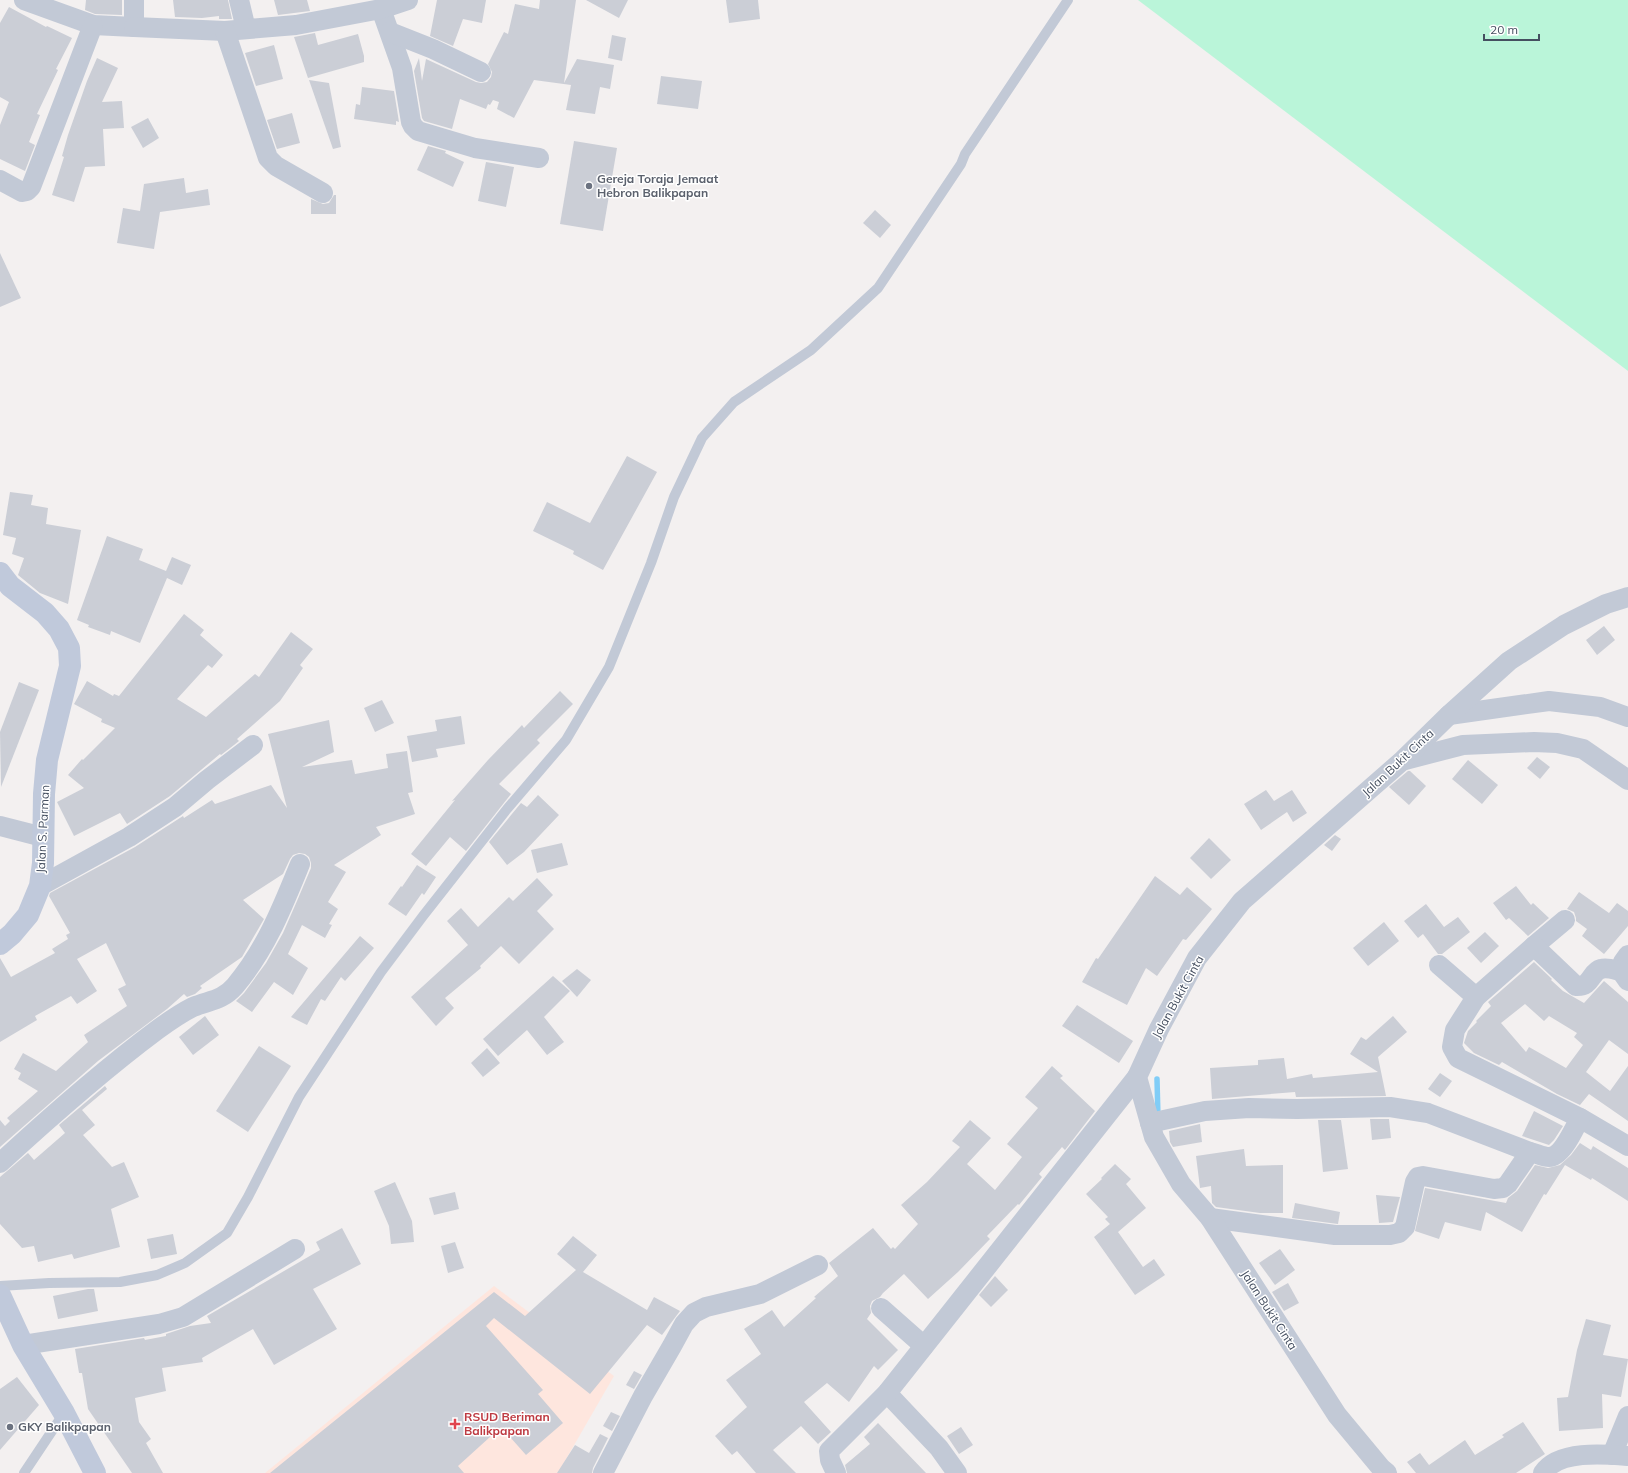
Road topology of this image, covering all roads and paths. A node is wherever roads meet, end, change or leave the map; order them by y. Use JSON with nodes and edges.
{"nodes":[{"id":1,"x":134,"y":0,"type":"edge"},
{"id":2,"x":239,"y":0,"type":"edge"},
{"id":3,"x":408,"y":0,"type":"edge"},
{"id":4,"x":1068,"y":0,"type":"edge"},
{"id":5,"x":27,"y":1,"type":"edge"},
{"id":6,"x":381,"y":9,"type":"junction"},
{"id":7,"x":93,"y":25,"type":"junction"},
{"id":8,"x":134,"y":27,"type":"junction"},
{"id":9,"x":246,"y":30,"type":"junction"},
{"id":10,"x":225,"y":31,"type":"junction"},
{"id":11,"x":390,"y":32,"type":"junction"},
{"id":12,"x":481,"y":72,"type":"dead end"},
{"id":13,"x":539,"y":158,"type":"dead end"},
{"id":14,"x":0,"y":180,"type":"edge"},
{"id":15,"x":323,"y":193,"type":"dead end"},
{"id":16,"x":0,"y":573,"type":"edge"},
{"id":17,"x":0,"y":594,"type":"edge"},
{"id":18,"x":1628,"y":598,"type":"edge"},
{"id":19,"x":61,"y":700,"type":"junction"},
{"id":20,"x":1449,"y":715,"type":"junction"},
{"id":21,"x":1628,"y":717,"type":"edge"},
{"id":22,"x":253,"y":745,"type":"dead end"},
{"id":23,"x":1403,"y":760,"type":"junction"},
{"id":24,"x":1628,"y":780,"type":"edge"},
{"id":25,"x":0,"y":826,"type":"edge"},
{"id":26,"x":43,"y":837,"type":"junction"},
{"id":27,"x":300,"y":864,"type":"dead end"},
{"id":28,"x":40,"y":886,"type":"junction"},
{"id":29,"x":1565,"y":920,"type":"dead end"},
{"id":30,"x":0,"y":944,"type":"edge"},
{"id":31,"x":1534,"y":946,"type":"junction"},
{"id":32,"x":1439,"y":965,"type":"dead end"},
{"id":33,"x":1626,"y":969,"type":"edge"},
{"id":34,"x":1476,"y":996,"type":"junction"},
{"id":35,"x":1137,"y":1077,"type":"junction"},
{"id":36,"x":1580,"y":1118,"type":"junction"},
{"id":37,"x":1150,"y":1123,"type":"junction"},
{"id":38,"x":1628,"y":1146,"type":"edge"},
{"id":39,"x":1530,"y":1152,"type":"junction"},
{"id":40,"x":0,"y":1163,"type":"edge"},
{"id":41,"x":1210,"y":1218,"type":"junction"},
{"id":42,"x":295,"y":1250,"type":"dead end"},
{"id":43,"x":818,"y":1265,"type":"dead end"},
{"id":44,"x":0,"y":1286,"type":"edge"},
{"id":45,"x":0,"y":1295,"type":"edge"},
{"id":46,"x":881,"y":1308,"type":"dead end"},
{"id":47,"x":23,"y":1345,"type":"junction"},
{"id":48,"x":924,"y":1346,"type":"junction"},
{"id":49,"x":887,"y":1393,"type":"junction"},
{"id":50,"x":64,"y":1413,"type":"junction"},
{"id":51,"x":1628,"y":1416,"type":"edge"},
{"id":52,"x":1620,"y":1456,"type":"edge"},
{"id":53,"x":24,"y":1473,"type":"edge"},
{"id":54,"x":96,"y":1473,"type":"edge"},
{"id":55,"x":603,"y":1473,"type":"edge"},
{"id":56,"x":836,"y":1473,"type":"edge"},
{"id":57,"x":957,"y":1473,"type":"edge"},
{"id":58,"x":1387,"y":1473,"type":"edge"},
{"id":59,"x":1543,"y":1473,"type":"edge"}],
"edges":[{"from":1,"to":8,"type":"street"},
{"from":2,"to":9,"type":"street"},
{"from":3,"to":6,"type":"street"},
{"from":4,"to":44,"type":"lane"},
{"from":5,"to":7,"type":"street"},
{"from":6,"to":9,"type":"street"},
{"from":6,"to":11,"type":"street"},
{"from":7,"to":8,"type":"street"},
{"from":7,"to":14,"type":"street"},
{"from":8,"to":10,"type":"street"},
{"from":9,"to":10,"type":"street"},
{"from":10,"to":15,"type":"street"},
{"from":11,"to":12,"type":"street"},
{"from":11,"to":13,"type":"street"},
{"from":16,"to":19,"type":"main road","name":"Jalan S. Parman"},
{"from":17,"to":19,"type":"main road","name":"Jalan S. Parman"},
{"from":18,"to":20,"type":"street","name":"Jalan Bukit Cinta"},
{"from":19,"to":26,"type":"main road","name":"Jalan S. Parman"},
{"from":20,"to":21,"type":"street"},
{"from":20,"to":23,"type":"street","name":"Jalan Bukit Cinta"},
{"from":22,"to":28,"type":"street"},
{"from":23,"to":24,"type":"street"},
{"from":23,"to":35,"type":"street","name":"Jalan Bukit Cinta"},
{"from":25,"to":26,"type":"street"},
{"from":26,"to":28,"type":"main road","name":"Jalan S. Parman"},
{"from":27,"to":40,"type":"street"},
{"from":28,"to":30,"type":"main road","name":"Jalan S. Parman"},
{"from":29,"to":31,"type":"street"},
{"from":31,"to":33,"type":"street"},
{"from":31,"to":34,"type":"street"},
{"from":32,"to":34,"type":"street"},
{"from":34,"to":36,"type":"street"},
{"from":35,"to":37,"type":"street","name":"Jalan Bukit Cinta"},
{"from":35,"to":48,"type":"street"},
{"from":36,"to":38,"type":"street"},
{"from":36,"to":39,"type":"street"},
{"from":37,"to":39,"type":"street"},
{"from":37,"to":41,"type":"street","name":"Jalan Bukit Cinta"},
{"from":39,"to":41,"type":"street"},
{"from":41,"to":58,"type":"street","name":"Jalan Bukit Cinta"},
{"from":42,"to":47,"type":"street"},
{"from":43,"to":55,"type":"street"},
{"from":45,"to":47,"type":"main road"},
{"from":46,"to":48,"type":"street"},
{"from":47,"to":50,"type":"main road"},
{"from":48,"to":49,"type":"street"},
{"from":49,"to":56,"type":"street"},
{"from":49,"to":57,"type":"street"},
{"from":50,"to":53,"type":"lane"},
{"from":50,"to":54,"type":"main road"},
{"from":51,"to":52,"type":"street"},
{"from":52,"to":59,"type":"street"}]}
